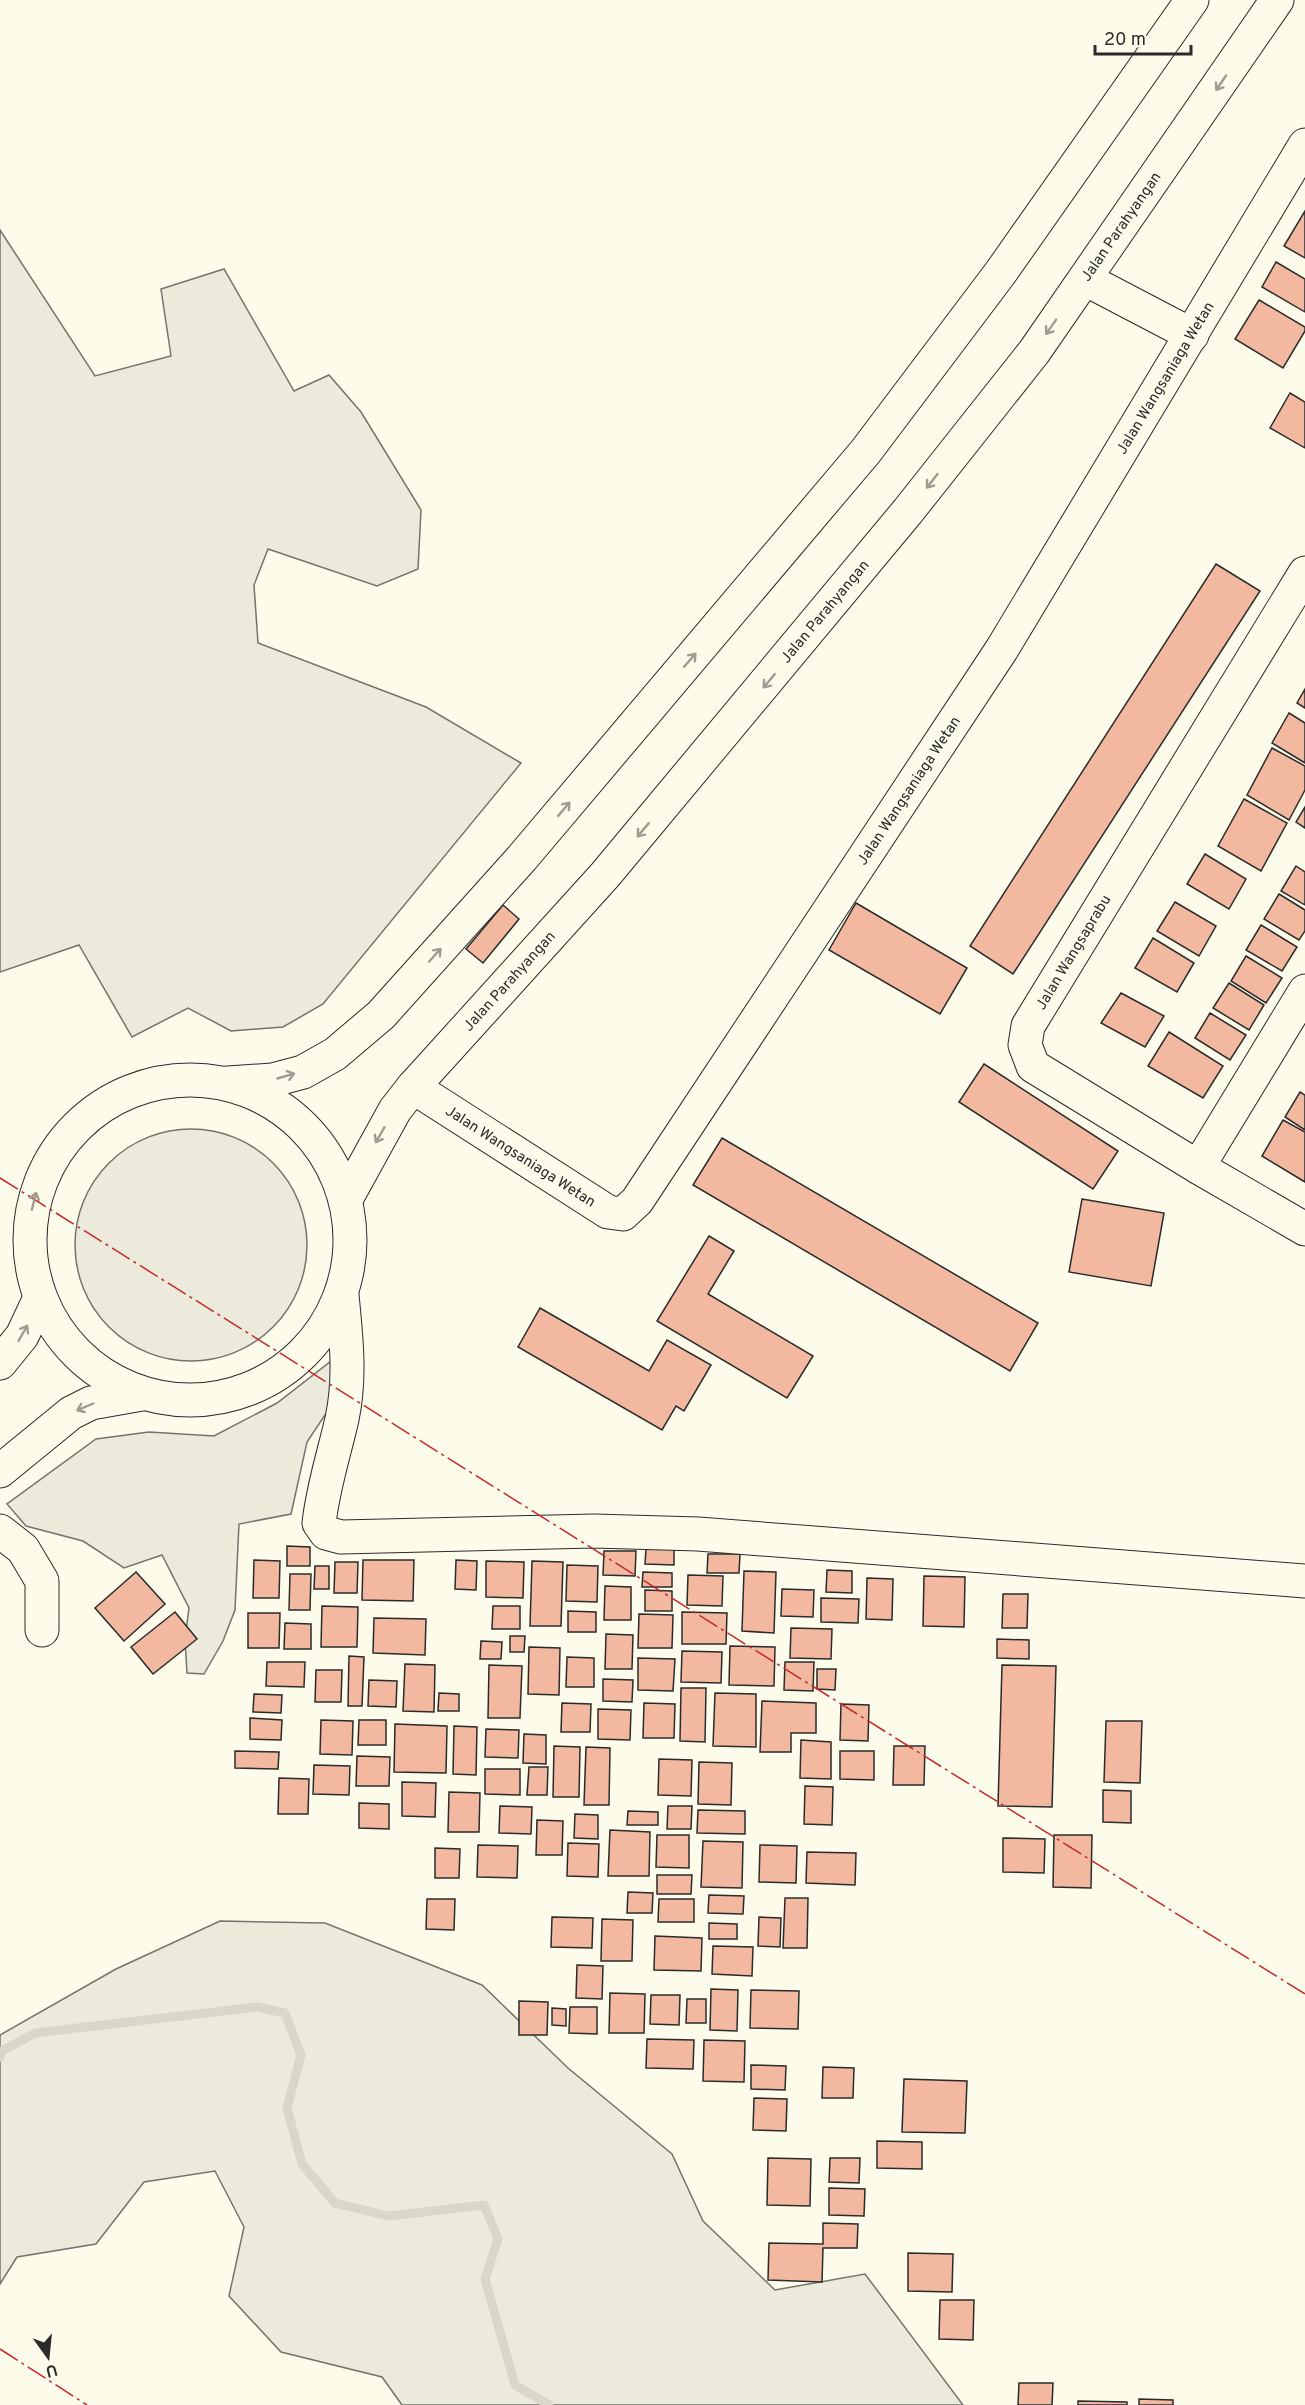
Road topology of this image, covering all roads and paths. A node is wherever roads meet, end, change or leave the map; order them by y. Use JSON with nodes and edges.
{"nodes":[{"id":1,"x":1192,"y":0,"type":"edge"},
{"id":2,"x":1277,"y":0,"type":"edge"},
{"id":3,"x":1305,"y":145,"type":"edge"},
{"id":4,"x":1085,"y":279,"type":"junction"},
{"id":5,"x":1192,"y":335,"type":"junction"},
{"id":6,"x":1305,"y":573,"type":"edge"},
{"id":7,"x":1305,"y":991,"type":"edge"},
{"id":8,"x":228,"y":1083,"type":"junction"},
{"id":9,"x":413,"y":1087,"type":"junction"},
{"id":10,"x":1198,"y":1167,"type":"junction"},
{"id":11,"x":346,"y":1199,"type":"junction"},
{"id":12,"x":1305,"y":1229,"type":"edge"},
{"id":13,"x":342,"y":1295,"type":"junction"},
{"id":14,"x":39,"y":1300,"type":"junction"},
{"id":15,"x":0,"y":1363,"type":"edge"},
{"id":16,"x":142,"y":1394,"type":"junction"},
{"id":17,"x":0,"y":1472,"type":"edge"},
{"id":18,"x":0,"y":1531,"type":"edge"},
{"id":19,"x":1305,"y":1581,"type":"edge"},
{"id":20,"x":42,"y":1630,"type":"dead end"}],
"edges":[{"from":8,"to":1,"type":"main road","one_way":true},
{"from":2,"to":4,"type":"main road","name":"Jalan Parahyangan","one_way":true},
{"from":3,"to":5,"type":"main road","name":"Jalan Wangsaniaga Wetan"},
{"from":4,"to":5,"type":"main road"},
{"from":4,"to":9,"type":"main road","name":"Jalan Parahyangan","one_way":true},
{"from":5,"to":9,"type":"main road","name":"Jalan Wangsaniaga Wetan"},
{"from":6,"to":10,"type":"main road","name":"Jalan Wangsaprabu"},
{"from":7,"to":10,"type":"main road"},
{"from":8,"to":11,"type":"main road"},
{"from":14,"to":8,"type":"main road","one_way":true},
{"from":9,"to":11,"type":"main road","name":"Jalan Parahyangan","one_way":true},
{"from":10,"to":12,"type":"main road","name":"Jalan Wangsaprabu"},
{"from":11,"to":13,"type":"main road"},
{"from":13,"to":16,"type":"main road"},
{"from":13,"to":19,"type":"main road"},
{"from":15,"to":14,"type":"main road","one_way":true},
{"from":14,"to":16,"type":"main road"},
{"from":16,"to":17,"type":"main road","one_way":true},
{"from":18,"to":20,"type":"main road"}]}
